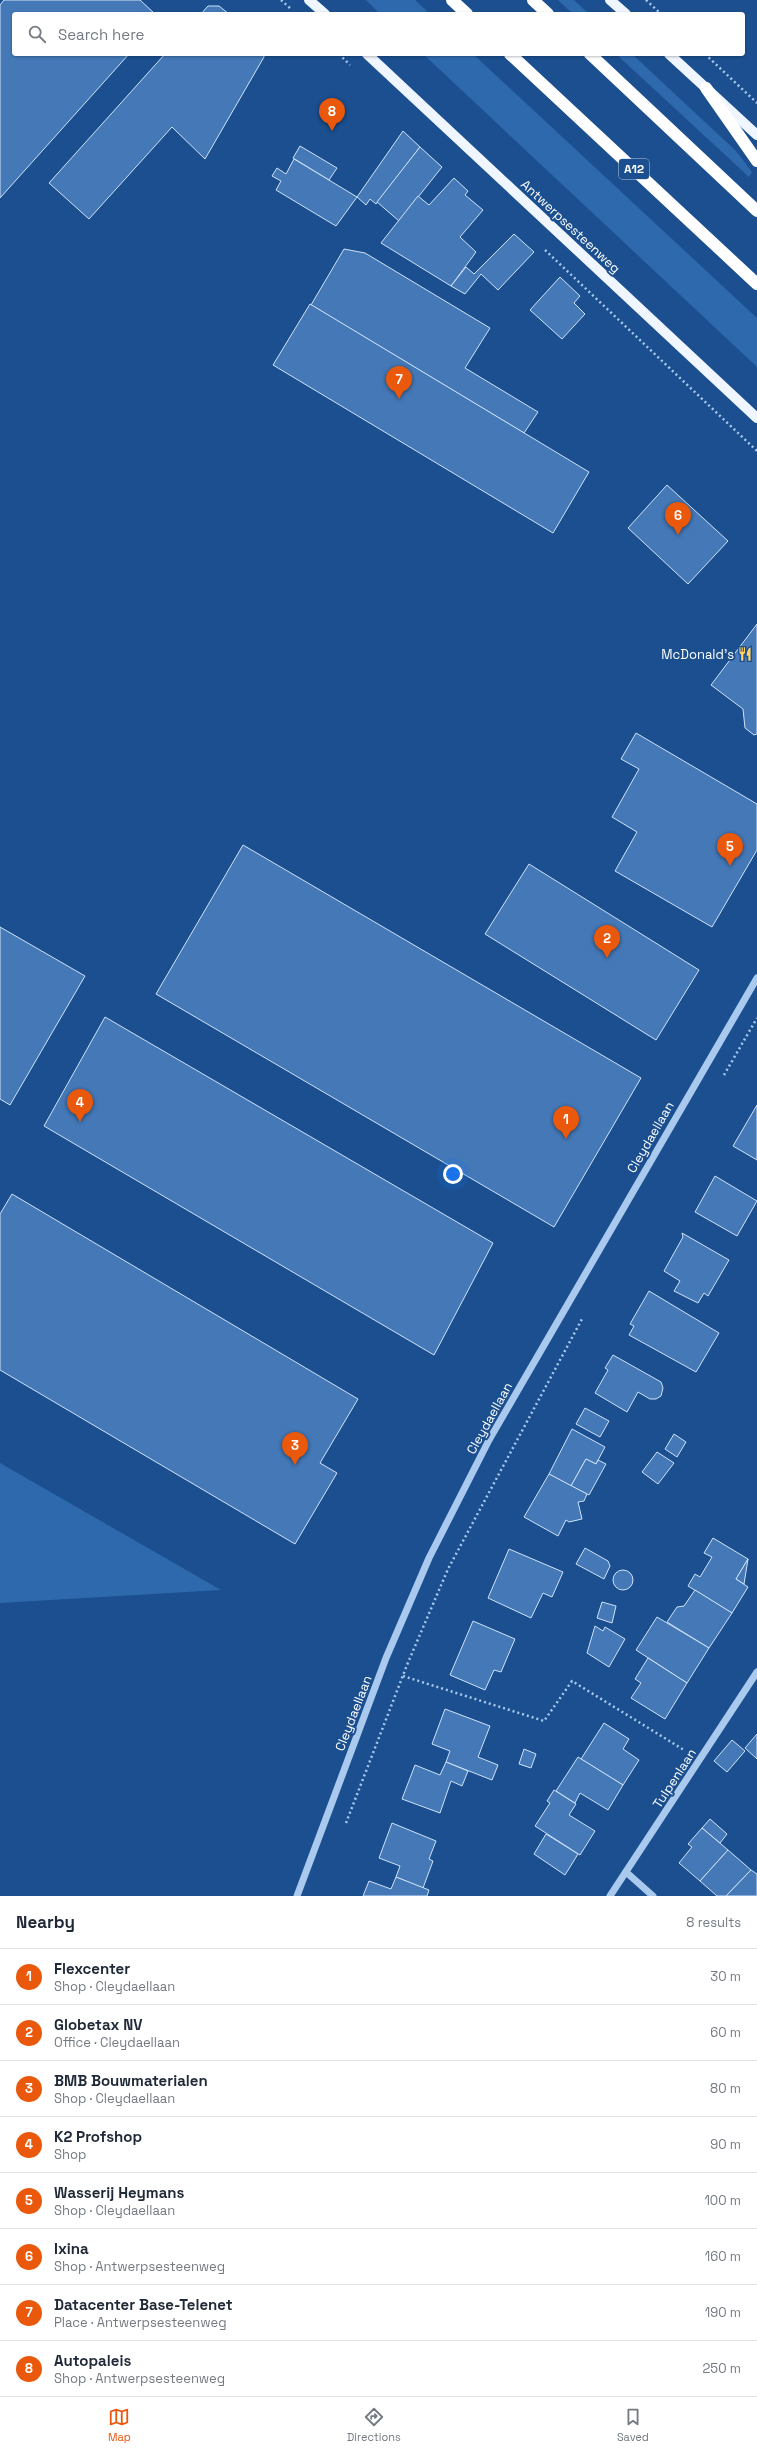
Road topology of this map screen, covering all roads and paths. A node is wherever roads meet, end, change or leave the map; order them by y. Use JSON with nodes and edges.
{"nodes":[{"id":1,"x":281,"y":0,"type":"edge"},
{"id":2,"x":309,"y":0,"type":"edge"},
{"id":3,"x":452,"y":0,"type":"edge"},
{"id":4,"x":533,"y":0,"type":"edge"},
{"id":5,"x":610,"y":0,"type":"edge"},
{"id":6,"x":646,"y":0,"type":"edge"},
{"id":7,"x":294,"y":12,"type":"edge"},
{"id":8,"x":323,"y":12,"type":"edge"},
{"id":9,"x":465,"y":12,"type":"edge"},
{"id":10,"x":546,"y":12,"type":"edge"},
{"id":11,"x":624,"y":12,"type":"edge"},
{"id":12,"x":660,"y":12,"type":"edge"},
{"id":13,"x":340,"y":56,"type":"edge"},
{"id":14,"x":369,"y":56,"type":"edge"},
{"id":15,"x":512,"y":56,"type":"edge"},
{"id":16,"x":592,"y":56,"type":"edge"},
{"id":17,"x":671,"y":56,"type":"edge"},
{"id":18,"x":706,"y":56,"type":"edge"},
{"id":19,"x":356,"y":70,"type":"dead end"},
{"id":20,"x":706,"y":88,"type":"junction"},
{"id":21,"x":757,"y":103,"type":"edge"},
{"id":22,"x":757,"y":135,"type":"edge"},
{"id":23,"x":757,"y":161,"type":"edge"},
{"id":24,"x":757,"y":211,"type":"edge"},
{"id":25,"x":539,"y":244,"type":"dead end"},
{"id":26,"x":757,"y":284,"type":"edge"},
{"id":27,"x":757,"y":418,"type":"edge"},
{"id":28,"x":757,"y":451,"type":"edge"},
{"id":29,"x":757,"y":978,"type":"edge"},
{"id":30,"x":757,"y":1018,"type":"edge"},
{"id":31,"x":721,"y":1080,"type":"dead end"},
{"id":32,"x":583,"y":1318,"type":"dead end"},
{"id":33,"x":757,"y":1672,"type":"edge"},
{"id":34,"x":403,"y":1676,"type":"junction"},
{"id":35,"x":700,"y":1760,"type":"junction"},
{"id":36,"x":345,"y":1824,"type":"dead end"},
{"id":37,"x":626,"y":1872,"type":"junction"},
{"id":38,"x":297,"y":1896,"type":"edge"},
{"id":39,"x":610,"y":1896,"type":"edge"},
{"id":40,"x":654,"y":1896,"type":"edge"}],
"edges":[{"from":1,"to":7,"type":"path"},
{"from":2,"to":8,"type":"main road"},
{"from":3,"to":9,"type":"highway"},
{"from":4,"to":10,"type":"highway"},
{"from":5,"to":11,"type":"main road"},
{"from":6,"to":12,"type":"path"},
{"from":13,"to":19,"type":"path"},
{"from":14,"to":27,"type":"main road","name":"Antwerpsesteenweg"},
{"from":15,"to":26,"type":"highway","number":"A12"},
{"from":16,"to":24,"type":"highway"},
{"from":17,"to":20,"type":"main road"},
{"from":18,"to":21,"type":"path"},
{"from":20,"to":22,"type":"main road"},
{"from":20,"to":23,"type":"highway"},
{"from":25,"to":28,"type":"path"},
{"from":29,"to":38,"type":"street","name":"Cleydaellaan"},
{"from":30,"to":31,"type":"path"},
{"from":32,"to":34,"type":"path"},
{"from":33,"to":35,"type":"street","name":"Tulpenlaan"},
{"from":34,"to":35,"type":"path"},
{"from":34,"to":36,"type":"path"},
{"from":35,"to":37,"type":"street","name":"Tulpenlaan"},
{"from":37,"to":39,"type":"street","name":"Tulpenlaan"},
{"from":37,"to":40,"type":"street"}]}
